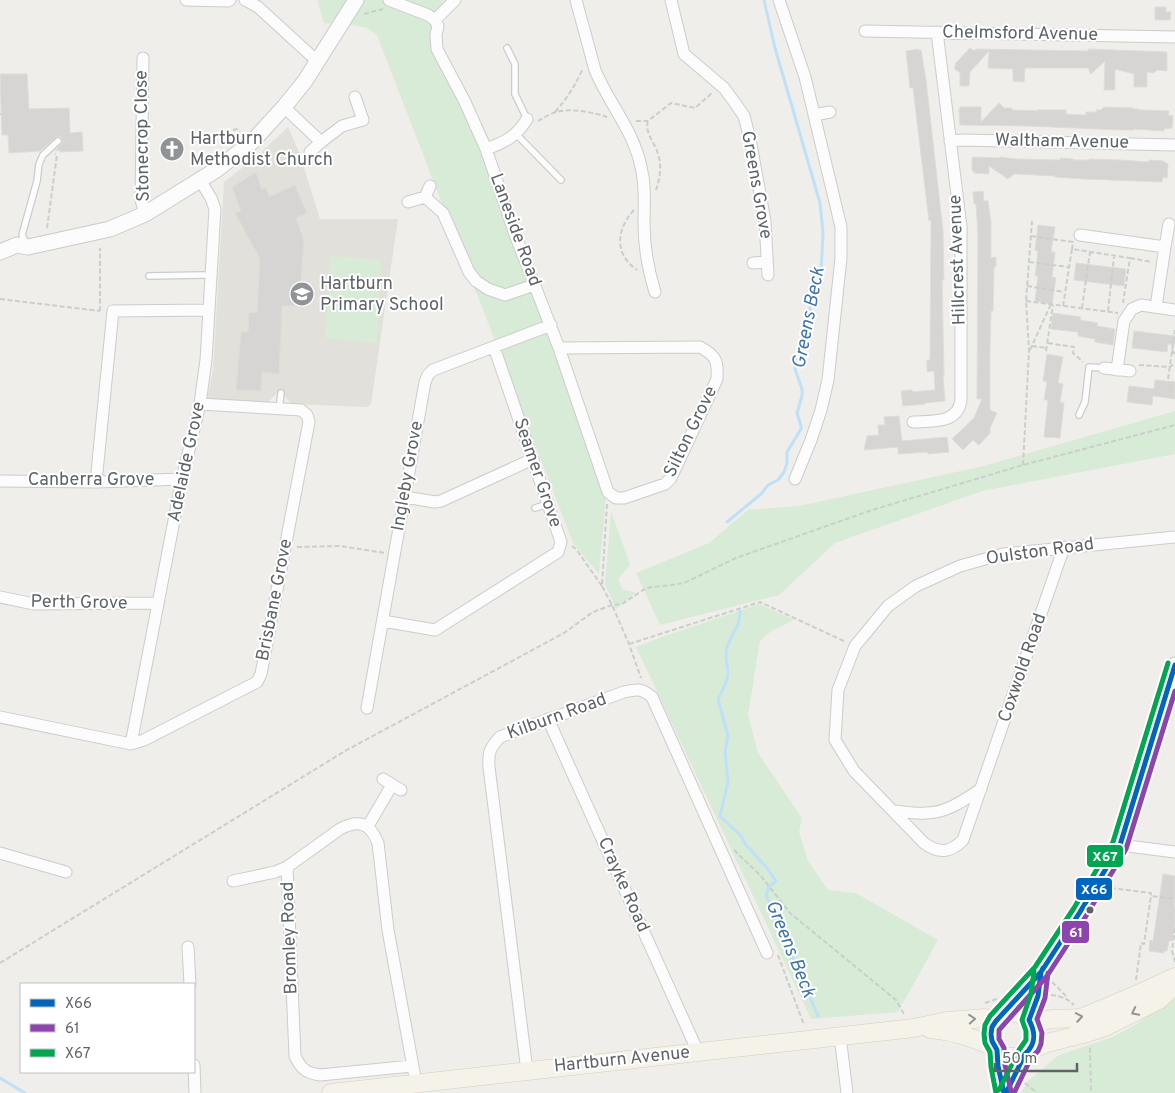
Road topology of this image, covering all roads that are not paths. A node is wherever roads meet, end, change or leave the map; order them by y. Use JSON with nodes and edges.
{"nodes":[{"id":1,"x":186,"y":0,"type":"edge"},
{"id":2,"x":230,"y":0,"type":"edge"},
{"id":3,"x":245,"y":0,"type":"edge"},
{"id":4,"x":455,"y":0,"type":"edge"},
{"id":5,"x":576,"y":0,"type":"edge"},
{"id":6,"x":671,"y":0,"type":"edge"},
{"id":7,"x":779,"y":0,"type":"edge"},
{"id":8,"x":388,"y":4,"type":"edge"},
{"id":9,"x":352,"y":6,"type":"edge"},
{"id":10,"x":435,"y":20,"type":"junction"},
{"id":11,"x":865,"y":31,"type":"dead end"},
{"id":12,"x":937,"y":32,"type":"junction"},
{"id":13,"x":1175,"y":37,"type":"edge"},
{"id":14,"x":507,"y":48,"type":"dead end"},
{"id":15,"x":143,"y":58,"type":"dead end"},
{"id":16,"x":317,"y":61,"type":"junction"},
{"id":17,"x":355,"y":96,"type":"dead end"},
{"id":18,"x":284,"y":107,"type":"junction"},
{"id":19,"x":830,"y":112,"type":"dead end"},
{"id":20,"x":814,"y":115,"type":"junction"},
{"id":21,"x":522,"y":127,"type":"junction"},
{"id":22,"x":58,"y":141,"type":"dead end"},
{"id":23,"x":950,"y":141,"type":"junction"},
{"id":24,"x":321,"y":142,"type":"junction"},
{"id":25,"x":1175,"y":145,"type":"edge"},
{"id":26,"x":486,"y":149,"type":"junction"},
{"id":27,"x":310,"y":152,"type":"dead end"},
{"id":28,"x":200,"y":180,"type":"junction"},
{"id":29,"x":561,"y":180,"type":"dead end"},
{"id":30,"x":430,"y":186,"type":"dead end"},
{"id":31,"x":425,"y":197,"type":"junction"},
{"id":32,"x":408,"y":202,"type":"dead end"},
{"id":33,"x":145,"y":214,"type":"junction"},
{"id":34,"x":1169,"y":224,"type":"dead end"},
{"id":35,"x":1080,"y":235,"type":"dead end"},
{"id":36,"x":28,"y":247,"type":"junction"},
{"id":37,"x":1165,"y":247,"type":"junction"},
{"id":38,"x":0,"y":252,"type":"edge"},
{"id":39,"x":0,"y":262,"type":"edge"},
{"id":40,"x":767,"y":262,"type":"junction"},
{"id":41,"x":753,"y":263,"type":"dead end"},
{"id":42,"x":204,"y":275,"type":"dead end"},
{"id":43,"x":149,"y":276,"type":"dead end"},
{"id":44,"x":768,"y":276,"type":"dead end"},
{"id":45,"x":534,"y":285,"type":"junction"},
{"id":46,"x":655,"y":292,"type":"dead end"},
{"id":47,"x":1156,"y":307,"type":"junction"},
{"id":48,"x":209,"y":310,"type":"junction"},
{"id":49,"x":1175,"y":310,"type":"edge"},
{"id":50,"x":551,"y":325,"type":"junction"},
{"id":51,"x":494,"y":347,"type":"junction"},
{"id":52,"x":559,"y":348,"type":"junction"},
{"id":53,"x":1104,"y":368,"type":"joint"},
{"id":54,"x":1134,"y":368,"type":"road end"},
{"id":55,"x":1117,"y":370,"type":"junction"},
{"id":56,"x":281,"y":393,"type":"dead end"},
{"id":57,"x":200,"y":404,"type":"junction"},
{"id":58,"x":280,"y":409,"type":"junction"},
{"id":59,"x":1079,"y":415,"type":"dead end"},
{"id":60,"x":913,"y":422,"type":"dead end"},
{"id":61,"x":533,"y":459,"type":"junction"},
{"id":62,"x":794,"y":479,"type":"dead end"},
{"id":63,"x":182,"y":480,"type":"junction"},
{"id":64,"x":0,"y":481,"type":"edge"},
{"id":65,"x":96,"y":482,"type":"junction"},
{"id":66,"x":608,"y":492,"type":"joint"},
{"id":67,"x":405,"y":497,"type":"junction"},
{"id":68,"x":548,"y":503,"type":"junction"},
{"id":69,"x":536,"y":508,"type":"dead end"},
{"id":70,"x":1175,"y":536,"type":"edge"},
{"id":71,"x":1064,"y":547,"type":"junction"},
{"id":72,"x":0,"y":597,"type":"edge"},
{"id":73,"x":158,"y":603,"type":"junction"},
{"id":74,"x":383,"y":621,"type":"junction"},
{"id":75,"x":1175,"y":664,"type":"edge"},
{"id":76,"x":1171,"y":687,"type":"edge"},
{"id":77,"x":367,"y":708,"type":"dead end"},
{"id":78,"x":0,"y":717,"type":"edge"},
{"id":79,"x":548,"y":719,"type":"junction"},
{"id":80,"x":131,"y":744,"type":"junction"},
{"id":81,"x":392,"y":785,"type":"dead end"},
{"id":82,"x":981,"y":789,"type":"junction"},
{"id":83,"x":894,"y":811,"type":"junction"},
{"id":84,"x":368,"y":826,"type":"junction"},
{"id":85,"x":1120,"y":845,"type":"junction"},
{"id":86,"x":1175,"y":852,"type":"edge"},
{"id":87,"x":0,"y":853,"type":"edge"},
{"id":88,"x":287,"y":867,"type":"junction"},
{"id":89,"x":66,"y":872,"type":"dead end"},
{"id":90,"x":233,"y":881,"type":"dead end"},
{"id":91,"x":767,"y":945,"type":"road end"},
{"id":92,"x":188,"y":947,"type":"dead end"},
{"id":93,"x":1045,"y":975,"type":"junction"},
{"id":94,"x":1175,"y":977,"type":"edge"},
{"id":95,"x":190,"y":983,"type":"edge"},
{"id":96,"x":1175,"y":985,"type":"edge"},
{"id":97,"x":998,"y":1019,"type":"junction"},
{"id":98,"x":1030,"y":1021,"type":"junction"},
{"id":99,"x":910,"y":1022,"type":"junction"},
{"id":100,"x":840,"y":1036,"type":"junction"},
{"id":101,"x":995,"y":1048,"type":"junction"},
{"id":102,"x":698,"y":1052,"type":"junction"},
{"id":103,"x":1027,"y":1052,"type":"junction"},
{"id":104,"x":412,"y":1066,"type":"junction"},
{"id":105,"x":527,"y":1071,"type":"junction"},
{"id":106,"x":194,"y":1073,"type":"edge"},
{"id":107,"x":416,"y":1083,"type":"junction"},
{"id":108,"x":195,"y":1093,"type":"edge"},
{"id":109,"x":331,"y":1093,"type":"edge"},
{"id":110,"x":847,"y":1093,"type":"edge"},
{"id":111,"x":1005,"y":1093,"type":"edge"}],
"edges":[{"from":1,"to":2,"type":"street"},
{"from":3,"to":16,"type":"street"},
{"from":4,"to":10,"type":"street"},
{"from":5,"to":46,"type":"street"},
{"from":6,"to":40,"type":"street","name":"Greens Grove"},
{"from":7,"to":20,"type":"street"},
{"from":8,"to":10,"type":"street"},
{"from":9,"to":16,"type":"street"},
{"from":10,"to":26,"type":"street","name":"Laneside Road"},
{"from":11,"to":12,"type":"street","name":"Chelmsford Avenue"},
{"from":12,"to":13,"type":"street","name":"Chelmsford Avenue"},
{"from":12,"to":23,"type":"street","name":"Hillcrest Avenue"},
{"from":14,"to":21,"type":"lane"},
{"from":15,"to":33,"type":"street","name":"Stonecrop Close"},
{"from":16,"to":18,"type":"street"},
{"from":17,"to":24,"type":"street"},
{"from":18,"to":24,"type":"street"},
{"from":18,"to":28,"type":"street"},
{"from":19,"to":20,"type":"street"},
{"from":20,"to":62,"type":"street"},
{"from":21,"to":26,"type":"street"},
{"from":21,"to":29,"type":"lane"},
{"from":22,"to":36,"type":"lane"},
{"from":23,"to":25,"type":"street","name":"Waltham Avenue"},
{"from":23,"to":60,"type":"street","name":"Hillcrest Avenue"},
{"from":24,"to":27,"type":"street"},
{"from":26,"to":45,"type":"street","name":"Laneside Road"},
{"from":28,"to":33,"type":"street"},
{"from":28,"to":48,"type":"street","name":"Adelaide Grove"},
{"from":30,"to":31,"type":"street"},
{"from":31,"to":32,"type":"street"},
{"from":31,"to":45,"type":"street"},
{"from":33,"to":36,"type":"street"},
{"from":34,"to":37,"type":"street"},
{"from":35,"to":37,"type":"street"},
{"from":36,"to":38,"type":"street"},
{"from":36,"to":39,"type":"street"},
{"from":37,"to":47,"type":"street"},
{"from":40,"to":41,"type":"street"},
{"from":40,"to":44,"type":"street","name":"Greens Grove"},
{"from":42,"to":43,"type":"lane"},
{"from":45,"to":50,"type":"street","name":"Laneside Road"},
{"from":47,"to":49,"type":"street"},
{"from":47,"to":55,"type":"street"},
{"from":48,"to":57,"type":"street","name":"Adelaide Grove"},
{"from":48,"to":65,"type":"street"},
{"from":50,"to":51,"type":"street","name":"Ingleby Grove"},
{"from":50,"to":52,"type":"street","name":"Laneside Road"},
{"from":51,"to":61,"type":"street","name":"Seamer Grove"},
{"from":51,"to":67,"type":"street","name":"Ingleby Grove"},
{"from":52,"to":66,"type":"street","name":"Laneside Road"},
{"from":52,"to":66,"type":"street","name":"Silton Grove"},
{"from":53,"to":55,"type":"street"},
{"from":53,"to":59,"type":"lane"},
{"from":54,"to":55,"type":"street"},
{"from":56,"to":58,"type":"lane"},
{"from":57,"to":58,"type":"street","name":"Brisbane Grove"},
{"from":57,"to":63,"type":"street","name":"Adelaide Grove"},
{"from":58,"to":80,"type":"street","name":"Brisbane Grove"},
{"from":61,"to":67,"type":"street"},
{"from":61,"to":68,"type":"street","name":"Seamer Grove"},
{"from":63,"to":65,"type":"street","name":"Canberra Grove"},
{"from":63,"to":73,"type":"street","name":"Adelaide Grove"},
{"from":64,"to":65,"type":"street","name":"Canberra Grove"},
{"from":67,"to":74,"type":"street","name":"Ingleby Grove"},
{"from":68,"to":69,"type":"lane"},
{"from":68,"to":74,"type":"street","name":"Seamer Grove"},
{"from":70,"to":71,"type":"street","name":"Oulston Road"},
{"from":71,"to":82,"type":"street","name":"Coxwold Road"},
{"from":71,"to":83,"type":"street","name":"Oulston Road"},
{"from":72,"to":73,"type":"street","name":"Perth Grove"},
{"from":73,"to":80,"type":"street","name":"Adelaide Grove"},
{"from":74,"to":77,"type":"street","name":"Ingleby Grove"},
{"from":75,"to":76,"type":"street"},
{"from":76,"to":85,"type":"street"},
{"from":78,"to":80,"type":"street"},
{"from":79,"to":91,"type":"street","name":"Kilburn Road"},
{"from":79,"to":102,"type":"street","name":"Crayke Road"},
{"from":79,"to":105,"type":"street","name":"Kilburn Road"},
{"from":81,"to":84,"type":"street"},
{"from":82,"to":83,"type":"street"},
{"from":82,"to":83,"type":"street","name":"Coxwold Road"},
{"from":84,"to":88,"type":"street","name":"Bromley Road"},
{"from":84,"to":104,"type":"street"},
{"from":85,"to":86,"type":"street"},
{"from":85,"to":93,"type":"street"},
{"from":87,"to":89,"type":"street"},
{"from":88,"to":90,"type":"street"},
{"from":88,"to":104,"type":"street","name":"Bromley Road"},
{"from":92,"to":95,"type":"street"},
{"from":93,"to":97,"type":"street"},
{"from":93,"to":98,"type":"street"},
{"from":98,"to":94,"type":"main road","one_way":true},
{"from":96,"to":103,"type":"main road","one_way":true},
{"from":97,"to":98,"type":"main road"},
{"from":99,"to":97,"type":"main road","name":"Hartburn Avenue","one_way":true},
{"from":97,"to":101,"type":"main road"},
{"from":98,"to":103,"type":"main road"},
{"from":99,"to":100,"type":"main road","name":"Hartburn Avenue"},
{"from":99,"to":101,"type":"main road","name":"Hartburn Avenue"},
{"from":100,"to":102,"type":"main road","name":"Hartburn Avenue"},
{"from":100,"to":110,"type":"street"},
{"from":101,"to":103,"type":"main road"},
{"from":101,"to":111,"type":"street"},
{"from":102,"to":105,"type":"main road","name":"Hartburn Avenue"},
{"from":103,"to":111,"type":"street"},
{"from":104,"to":107,"type":"street"},
{"from":105,"to":107,"type":"main road","name":"Hartburn Avenue"},
{"from":106,"to":108,"type":"street"},
{"from":107,"to":109,"type":"main road","name":"Hartburn Avenue"}]}
